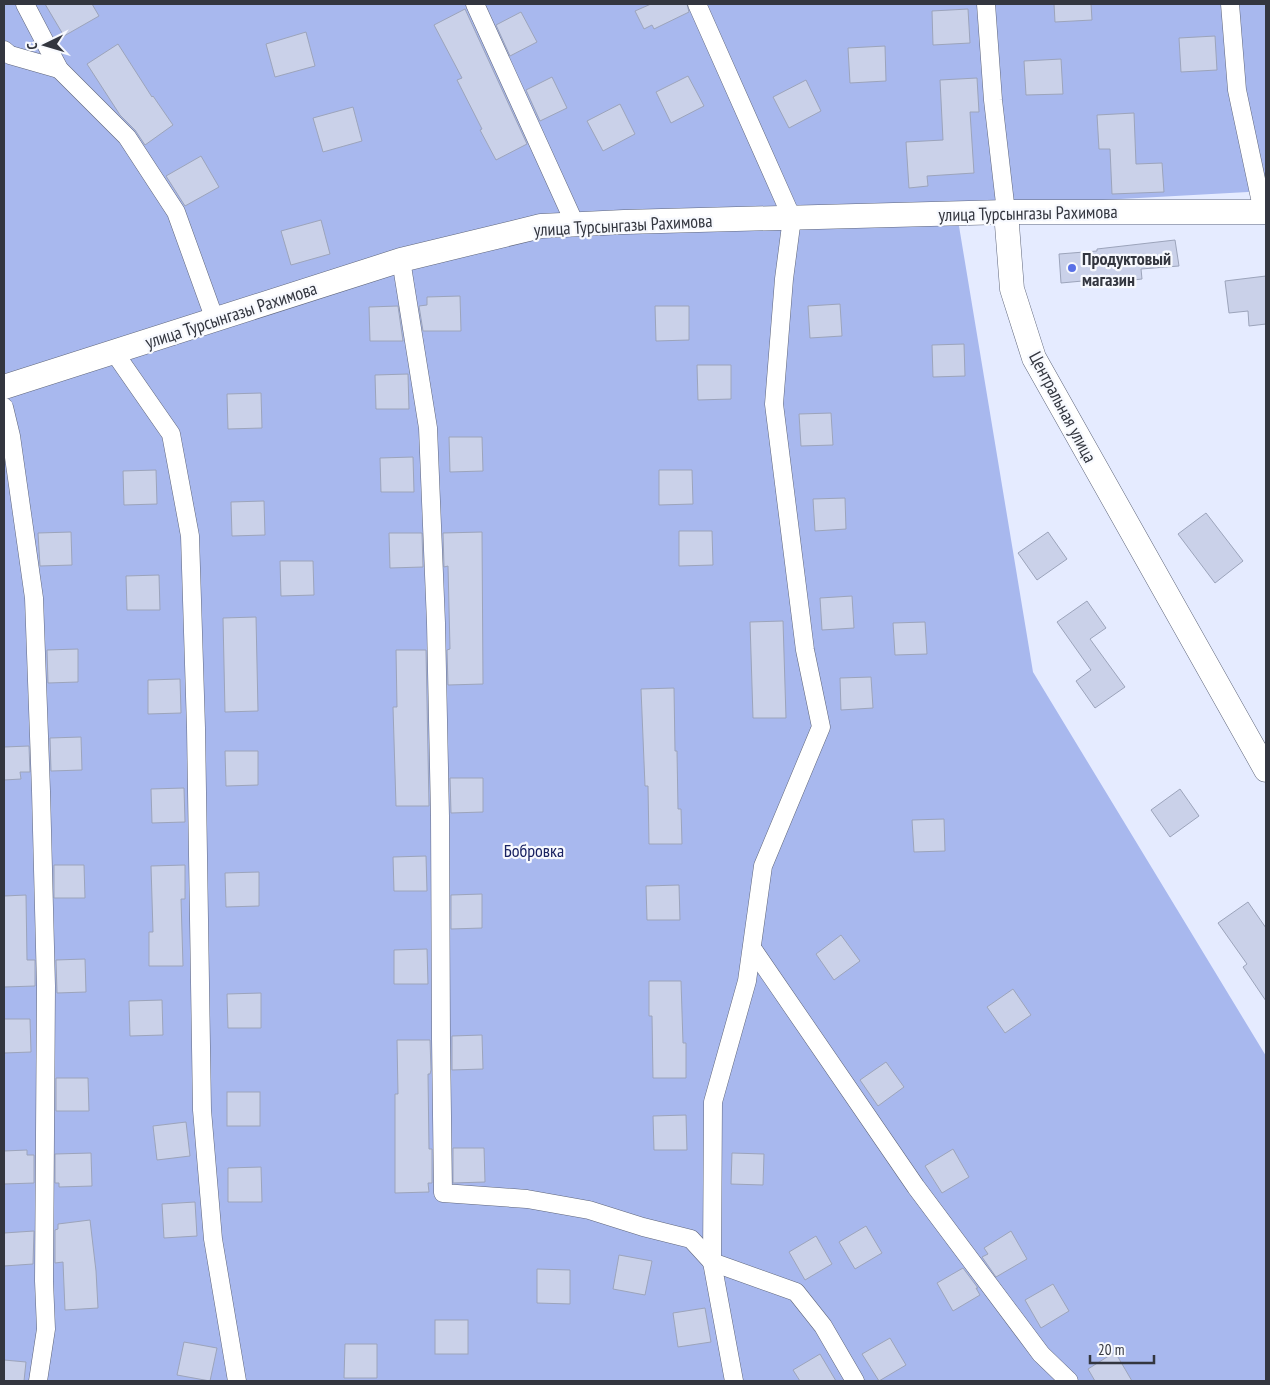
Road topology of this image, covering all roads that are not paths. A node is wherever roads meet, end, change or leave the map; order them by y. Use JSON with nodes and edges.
{"nodes":[{"id":1,"x":25,"y":4,"type":"edge"},
{"id":2,"x":475,"y":4,"type":"edge"},
{"id":3,"x":697,"y":4,"type":"edge"},
{"id":4,"x":986,"y":4,"type":"edge"},
{"id":5,"x":1230,"y":4,"type":"edge"},
{"id":6,"x":4,"y":50,"type":"edge"},
{"id":7,"x":59,"y":69,"type":"junction"},
{"id":8,"x":1006,"y":212,"type":"junction"},
{"id":9,"x":1264,"y":212,"type":"edge"},
{"id":10,"x":792,"y":218,"type":"junction"},
{"id":11,"x":575,"y":224,"type":"junction"},
{"id":12,"x":402,"y":260,"type":"junction"},
{"id":13,"x":215,"y":320,"type":"junction"},
{"id":14,"x":114,"y":352,"type":"junction"},
{"id":15,"x":4,"y":387,"type":"edge"},
{"id":16,"x":4,"y":407,"type":"edge"},
{"id":17,"x":1266,"y":770,"type":"edge"},
{"id":18,"x":752,"y":948,"type":"junction"},
{"id":19,"x":712,"y":1262,"type":"junction"},
{"id":20,"x":38,"y":1381,"type":"edge"},
{"id":21,"x":237,"y":1381,"type":"edge"},
{"id":22,"x":734,"y":1381,"type":"edge"},
{"id":23,"x":855,"y":1381,"type":"edge"},
{"id":24,"x":1069,"y":1381,"type":"edge"}],
"edges":[{"from":1,"to":7,"type":"street"},
{"from":2,"to":11,"type":"street"},
{"from":3,"to":10,"type":"street"},
{"from":4,"to":8,"type":"street","name":"Центральная улица"},
{"from":5,"to":9,"type":"street"},
{"from":6,"to":7,"type":"street"},
{"from":7,"to":13,"type":"street"},
{"from":8,"to":9,"type":"street","name":"улица Турсынгазы Рахимова"},
{"from":8,"to":10,"type":"street","name":"улица Турсынгазы Рахимова"},
{"from":8,"to":17,"type":"street","name":"Центральная улица"},
{"from":10,"to":11,"type":"street","name":"улица Турсынгазы Рахимова"},
{"from":10,"to":18,"type":"street"},
{"from":11,"to":12,"type":"street","name":"улица Турсынгазы Рахимова"},
{"from":12,"to":13,"type":"street","name":"улица Турсынгазы Рахимова"},
{"from":12,"to":19,"type":"street"},
{"from":13,"to":14,"type":"street","name":"улица Турсынгазы Рахимова"},
{"from":14,"to":15,"type":"street","name":"улица Турсынгазы Рахимова"},
{"from":14,"to":21,"type":"street"},
{"from":16,"to":20,"type":"street"},
{"from":18,"to":19,"type":"street"},
{"from":18,"to":24,"type":"street"},
{"from":19,"to":22,"type":"street"},
{"from":19,"to":23,"type":"street"}]}
